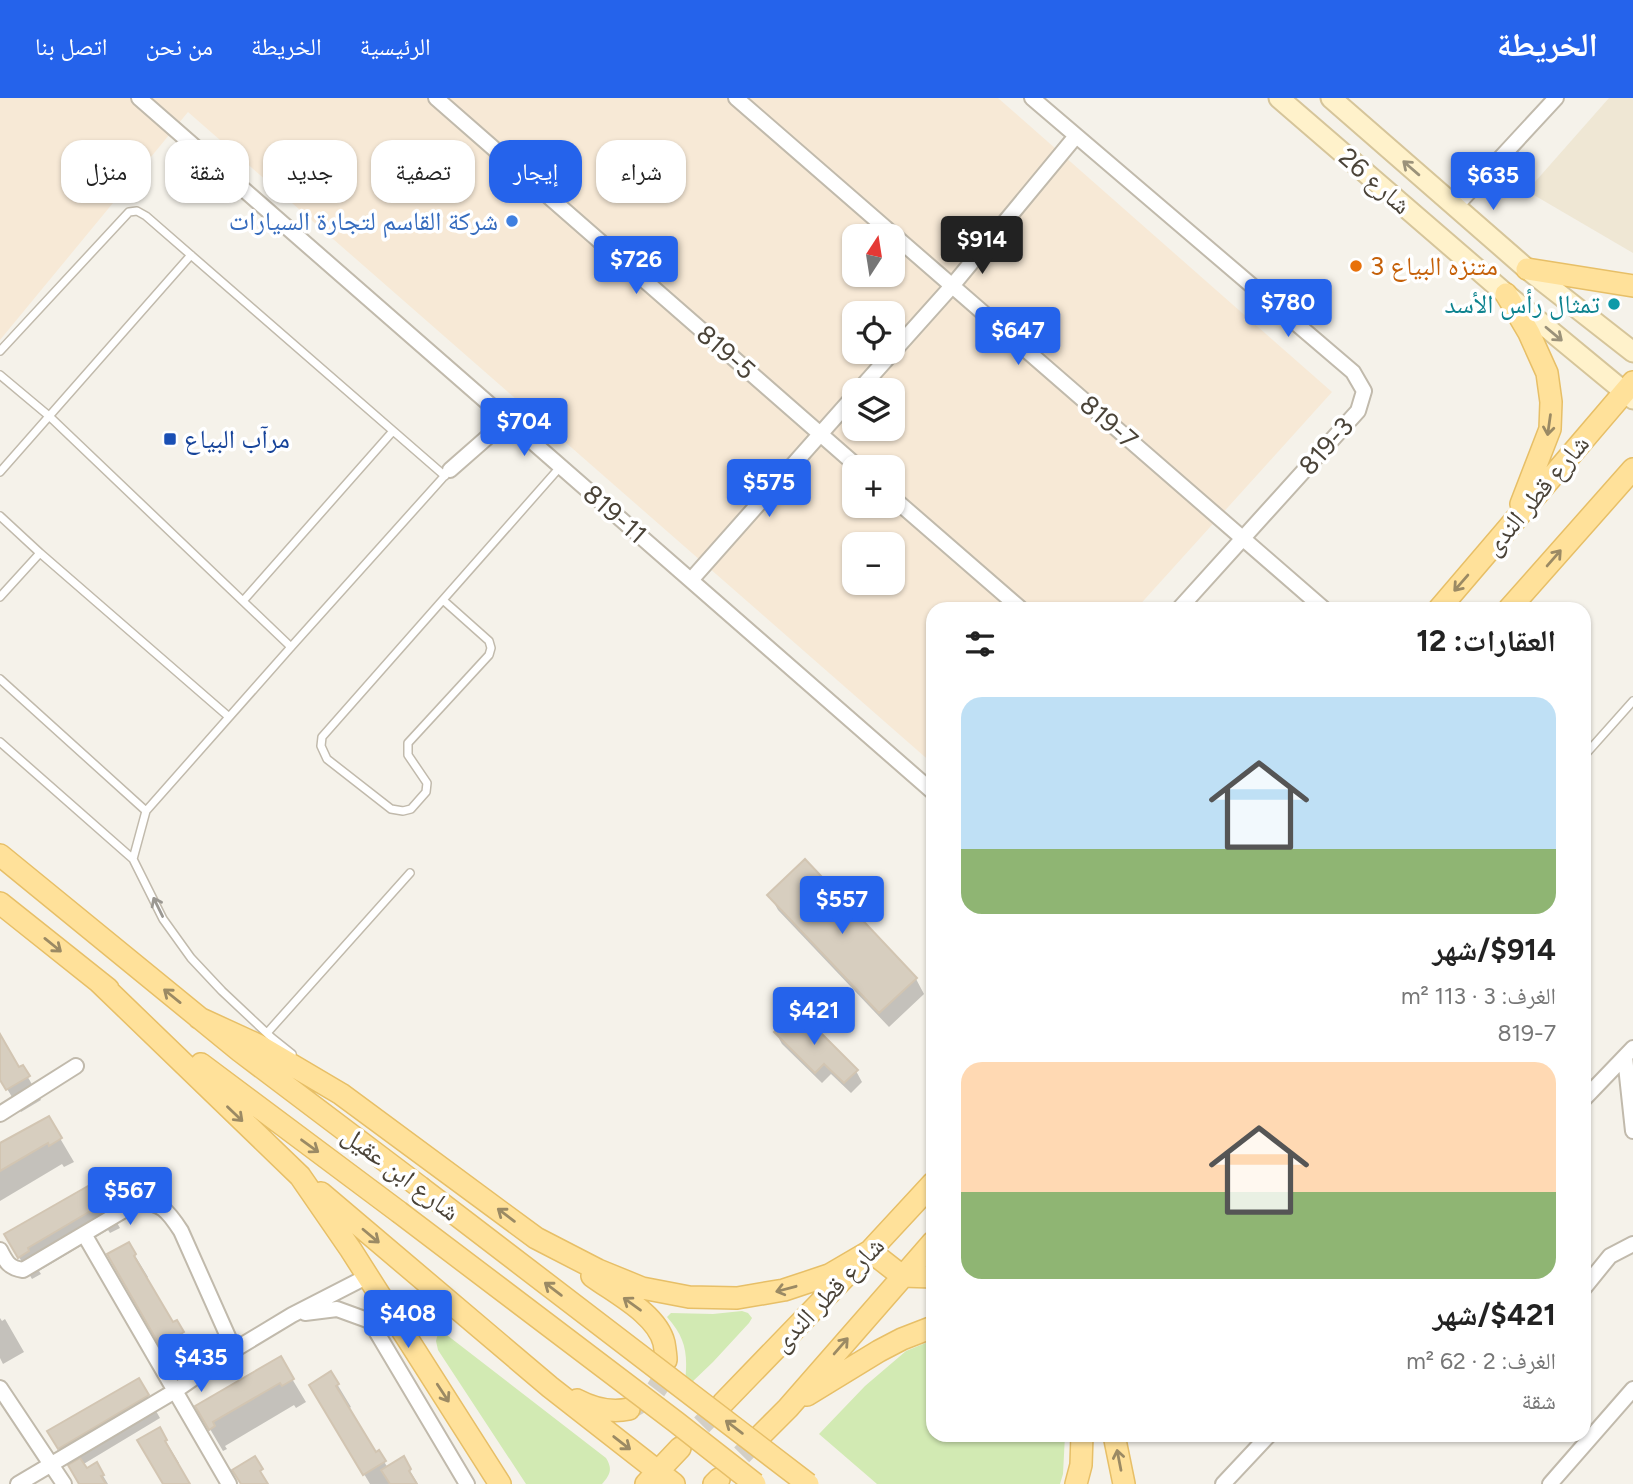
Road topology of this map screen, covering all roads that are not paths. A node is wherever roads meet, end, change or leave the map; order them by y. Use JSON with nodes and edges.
{"nodes":[{"id":1,"x":139,"y":98,"type":"edge"},
{"id":2,"x":436,"y":98,"type":"edge"},
{"id":3,"x":736,"y":98,"type":"edge"},
{"id":4,"x":1032,"y":98,"type":"edge"},
{"id":5,"x":1279,"y":98,"type":"edge"},
{"id":6,"x":1556,"y":98,"type":"edge"},
{"id":7,"x":1341,"y":101,"type":"edge"},
{"id":8,"x":1076,"y":136,"type":"junction"},
{"id":9,"x":1456,"y":206,"type":"junction"},
{"id":10,"x":191,"y":255,"type":"junction"},
{"id":11,"x":1527,"y":269,"type":"junction"},
{"id":12,"x":951,"y":286,"type":"junction"},
{"id":13,"x":1633,"y":286,"type":"edge"},
{"id":14,"x":1506,"y":294,"type":"junction"},
{"id":15,"x":0,"y":351,"type":"edge"},
{"id":16,"x":1633,"y":352,"type":"edge"},
{"id":17,"x":0,"y":375,"type":"edge"},
{"id":18,"x":870,"y":378,"type":"edge"},
{"id":19,"x":1630,"y":391,"type":"edge"},
{"id":20,"x":842,"y":410,"type":"edge"},
{"id":21,"x":50,"y":416,"type":"junction"},
{"id":22,"x":507,"y":420,"type":"junction"},
{"id":23,"x":393,"y":430,"type":"junction"},
{"id":24,"x":821,"y":434,"type":"junction"},
{"id":25,"x":845,"y":455,"type":"edge"},
{"id":26,"x":561,"y":467,"type":"junction"},
{"id":27,"x":1633,"y":469,"type":"edge"},
{"id":28,"x":0,"y":472,"type":"edge"},
{"id":29,"x":447,"y":473,"type":"junction"},
{"id":30,"x":905,"y":508,"type":"edge"},
{"id":31,"x":0,"y":516,"type":"edge"},
{"id":32,"x":1514,"y":522,"type":"junction"},
{"id":33,"x":1243,"y":539,"type":"junction"},
{"id":34,"x":40,"y":553,"type":"junction"},
{"id":35,"x":691,"y":580,"type":"junction"},
{"id":36,"x":0,"y":597,"type":"edge"},
{"id":37,"x":443,"y":600,"type":"junction"},
{"id":38,"x":243,"y":601,"type":"junction"},
{"id":39,"x":1013,"y":602,"type":"edge"},
{"id":40,"x":1185,"y":602,"type":"edge"},
{"id":41,"x":1316,"y":602,"type":"edge"},
{"id":42,"x":1445,"y":602,"type":"edge"},
{"id":43,"x":1515,"y":602,"type":"edge"},
{"id":44,"x":290,"y":647,"type":"junction"},
{"id":45,"x":0,"y":679,"type":"edge"},
{"id":46,"x":1633,"y":701,"type":"edge"},
{"id":47,"x":229,"y":717,"type":"junction"},
{"id":48,"x":0,"y":742,"type":"edge"},
{"id":49,"x":1591,"y":748,"type":"edge"},
{"id":50,"x":926,"y":786,"type":"edge"},
{"id":51,"x":146,"y":811,"type":"junction"},
{"id":52,"x":0,"y":855,"type":"edge"},
{"id":53,"x":133,"y":859,"type":"junction"},
{"id":54,"x":410,"y":873,"type":"dead end"},
{"id":55,"x":0,"y":903,"type":"edge"},
{"id":56,"x":98,"y":981,"type":"junction"},
{"id":57,"x":199,"y":1018,"type":"junction"},
{"id":58,"x":267,"y":1033,"type":"junction"},
{"id":59,"x":1629,"y":1052,"type":"edge"},
{"id":60,"x":76,"y":1066,"type":"dead end"},
{"id":61,"x":1591,"y":1092,"type":"edge"},
{"id":62,"x":341,"y":1094,"type":"junction"},
{"id":63,"x":0,"y":1114,"type":"edge"},
{"id":64,"x":1633,"y":1131,"type":"edge"},
{"id":65,"x":300,"y":1176,"type":"junction"},
{"id":66,"x":926,"y":1191,"type":"edge"},
{"id":67,"x":84,"y":1234,"type":"junction"},
{"id":68,"x":536,"y":1237,"type":"junction"},
{"id":69,"x":1633,"y":1244,"type":"edge"},
{"id":70,"x":0,"y":1250,"type":"edge"},
{"id":71,"x":926,"y":1250,"type":"edge"},
{"id":72,"x":870,"y":1251,"type":"junction"},
{"id":73,"x":368,"y":1276,"type":"junction"},
{"id":74,"x":902,"y":1276,"type":"junction"},
{"id":75,"x":926,"y":1277,"type":"edge"},
{"id":76,"x":1591,"y":1279,"type":"edge"},
{"id":77,"x":292,"y":1315,"type":"junction"},
{"id":78,"x":926,"y":1330,"type":"edge"},
{"id":79,"x":234,"y":1350,"type":"junction"},
{"id":80,"x":666,"y":1360,"type":"tunnel mouth"},
{"id":81,"x":550,"y":1387,"type":"junction"},
{"id":82,"x":0,"y":1388,"type":"edge"},
{"id":83,"x":1633,"y":1389,"type":"edge"},
{"id":84,"x":175,"y":1391,"type":"junction"},
{"id":85,"x":723,"y":1403,"type":"tunnel mouth"},
{"id":86,"x":788,"y":1408,"type":"junction"},
{"id":87,"x":629,"y":1409,"type":"tunnel mouth"},
{"id":88,"x":762,"y":1434,"type":"tunnel mouth"},
{"id":89,"x":1591,"y":1437,"type":"edge"},
{"id":90,"x":1082,"y":1442,"type":"edge"},
{"id":91,"x":1115,"y":1442,"type":"edge"},
{"id":92,"x":1262,"y":1442,"type":"edge"},
{"id":93,"x":1587,"y":1442,"type":"edge"},
{"id":94,"x":680,"y":1448,"type":"tunnel mouth"},
{"id":95,"x":52,"y":1464,"type":"junction"},
{"id":96,"x":659,"y":1480,"type":"edge"},
{"id":97,"x":18,"y":1484,"type":"edge"},
{"id":98,"x":64,"y":1484,"type":"edge"},
{"id":99,"x":229,"y":1484,"type":"edge"},
{"id":100,"x":467,"y":1484,"type":"edge"},
{"id":101,"x":500,"y":1484,"type":"edge"},
{"id":102,"x":755,"y":1484,"type":"edge"},
{"id":103,"x":807,"y":1484,"type":"edge"},
{"id":104,"x":1076,"y":1484,"type":"edge"},
{"id":105,"x":1124,"y":1484,"type":"edge"},
{"id":106,"x":1223,"y":1484,"type":"edge"},
{"id":107,"x":1550,"y":1484,"type":"edge"}],
"edges":[{"from":1,"to":22,"type":"street","name":"819-11"},
{"from":2,"to":24,"type":"street","name":"819-5"},
{"from":3,"to":12,"type":"street","name":"819-7"},
{"from":4,"to":8,"type":"street","name":"819-3"},
{"from":5,"to":14,"type":"main road","name":"شارع 26"},
{"from":6,"to":9,"type":"street"},
{"from":9,"to":7,"type":"main road","name":"شارع 26","one_way":true},
{"from":8,"to":12,"type":"street"},
{"from":8,"to":33,"type":"street","name":"819-3"},
{"from":9,"to":11,"type":"main road","name":"شارع 26"},
{"from":10,"to":15,"type":"lane"},
{"from":10,"to":21,"type":"lane"},
{"from":10,"to":23,"type":"lane"},
{"from":11,"to":13,"type":"main road"},
{"from":11,"to":16,"type":"main road","name":"شارع 26"},
{"from":12,"to":18,"type":"street"},
{"from":12,"to":33,"type":"street","name":"819-7"},
{"from":14,"to":19,"type":"main road","name":"شارع 26","one_way":true},
{"from":14,"to":32,"type":"main road","one_way":true},
{"from":17,"to":21,"type":"lane"},
{"from":19,"to":32,"type":"main road","name":"شارع قطر الندى"},
{"from":20,"to":24,"type":"street"},
{"from":21,"to":28,"type":"lane"},
{"from":21,"to":38,"type":"lane"},
{"from":22,"to":26,"type":"street","name":"819-11"},
{"from":22,"to":29,"type":"street"},
{"from":23,"to":29,"type":"lane"},
{"from":23,"to":38,"type":"lane"},
{"from":24,"to":25,"type":"street","name":"819-5"},
{"from":24,"to":35,"type":"street"},
{"from":26,"to":35,"type":"street","name":"819-11"},
{"from":26,"to":37,"type":"lane"},
{"from":43,"to":27,"type":"main road","name":"شارع قطر الندى","one_way":true},
{"from":29,"to":44,"type":"lane"},
{"from":30,"to":39,"type":"street"},
{"from":31,"to":34,"type":"lane"},
{"from":32,"to":42,"type":"main road","name":"شارع قطر الندى","one_way":true},
{"from":33,"to":40,"type":"street","name":"819-3"},
{"from":33,"to":41,"type":"street","name":"819-7"},
{"from":34,"to":36,"type":"lane"},
{"from":34,"to":47,"type":"lane"},
{"from":35,"to":50,"type":"street","name":"819-11"},
{"from":37,"to":37,"type":"lane"},
{"from":38,"to":44,"type":"lane"},
{"from":44,"to":47,"type":"lane"},
{"from":45,"to":51,"type":"lane"},
{"from":46,"to":49,"type":"lane"},
{"from":47,"to":51,"type":"lane"},
{"from":48,"to":53,"type":"lane"},
{"from":51,"to":53,"type":"lane"},
{"from":57,"to":52,"type":"main road","name":"شارع ابن عقيل","one_way":true},
{"from":58,"to":53,"type":"lane","one_way":true},
{"from":54,"to":58,"type":"lane"},
{"from":55,"to":56,"type":"main road","name":"شارع ابن عقيل","one_way":true},
{"from":56,"to":65,"type":"main road","one_way":true},
{"from":56,"to":102,"type":"main road","name":"شارع ابن عقيل","one_way":true,"bridge":true},
{"from":57,"to":62,"type":"main road"},
{"from":103,"to":57,"type":"main road","name":"شارع ابن عقيل","one_way":true,"bridge":true},
{"from":58,"to":62,"type":"lane"},
{"from":59,"to":61,"type":"street"},
{"from":59,"to":64,"type":"street"},
{"from":60,"to":63,"type":"street"},
{"from":68,"to":62,"type":"main road","one_way":true},
{"from":65,"to":73,"type":"main road"},
{"from":65,"to":81,"type":"main road","one_way":true},
{"from":66,"to":72,"type":"main road","name":"شارع قطر الندى"},
{"from":67,"to":70,"type":"street"},
{"from":67,"to":79,"type":"street"},
{"from":67,"to":84,"type":"street"},
{"from":72,"to":68,"type":"main road","one_way":true},
{"from":80,"to":68,"type":"main road","one_way":true},
{"from":69,"to":76,"type":"street"},
{"from":71,"to":74,"type":"main road","name":"شارع قطر الندى"},
{"from":72,"to":74,"type":"main road"},
{"from":72,"to":85,"type":"main road","name":"شارع قطر الندى"},
{"from":73,"to":77,"type":"street"},
{"from":73,"to":101,"type":"main road","one_way":true},
{"from":74,"to":75,"type":"main road"},
{"from":86,"to":74,"type":"main road","name":"شارع قطر الندى","one_way":true},
{"from":77,"to":79,"type":"street"},
{"from":77,"to":100,"type":"street"},
{"from":78,"to":86,"type":"main road"},
{"from":79,"to":84,"type":"street"},
{"from":81,"to":87,"type":"main road"},
{"from":81,"to":96,"type":"main road","one_way":true},
{"from":82,"to":95,"type":"street"},
{"from":83,"to":89,"type":"street"},
{"from":84,"to":95,"type":"street"},
{"from":84,"to":99,"type":"street"},
{"from":86,"to":88,"type":"main road","name":"شارع قطر الندى"},
{"from":90,"to":104,"type":"main road"},
{"from":105,"to":91,"type":"main road","one_way":true},
{"from":92,"to":106,"type":"street"},
{"from":93,"to":107,"type":"street"},
{"from":94,"to":96,"type":"main road"},
{"from":95,"to":97,"type":"street"},
{"from":95,"to":98,"type":"street"}]}
